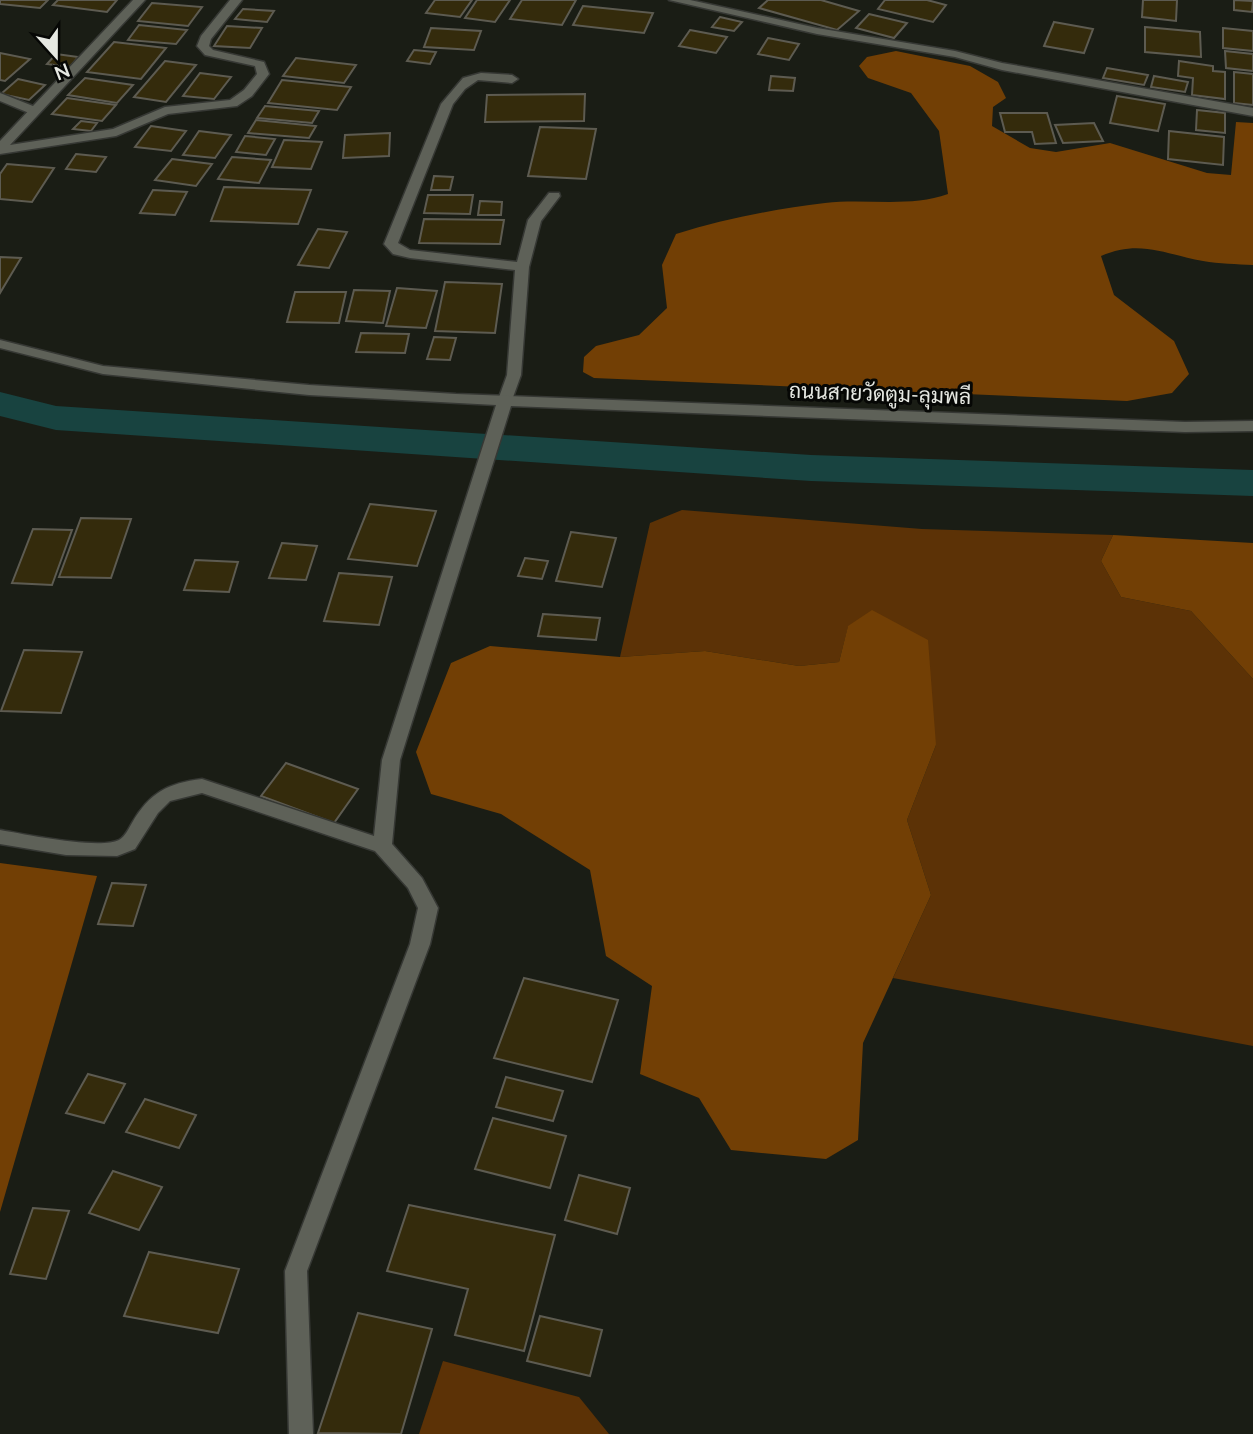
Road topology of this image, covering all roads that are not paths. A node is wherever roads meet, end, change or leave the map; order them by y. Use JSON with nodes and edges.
{"nodes":[{"id":1,"x":139,"y":0,"type":"edge"},
{"id":2,"x":236,"y":0,"type":"edge"},
{"id":3,"x":676,"y":0,"type":"edge"},
{"id":4,"x":512,"y":79,"type":"dead end"},
{"id":5,"x":0,"y":97,"type":"edge"},
{"id":6,"x":34,"y":111,"type":"junction"},
{"id":7,"x":1253,"y":112,"type":"edge"},
{"id":8,"x":0,"y":149,"type":"edge"},
{"id":9,"x":554,"y":197,"type":"dead end"},
{"id":10,"x":522,"y":267,"type":"junction"},
{"id":11,"x":0,"y":344,"type":"edge"},
{"id":12,"x":505,"y":400,"type":"junction"},
{"id":13,"x":1253,"y":425,"type":"edge"},
{"id":14,"x":0,"y":837,"type":"edge"},
{"id":15,"x":383,"y":846,"type":"junction"},
{"id":16,"x":301,"y":1434,"type":"edge"}],
"edges":[{"from":1,"to":6,"type":"street"},
{"from":2,"to":8,"type":"street"},
{"from":3,"to":7,"type":"street"},
{"from":4,"to":10,"type":"street"},
{"from":5,"to":6,"type":"street"},
{"from":6,"to":8,"type":"street"},
{"from":9,"to":10,"type":"street"},
{"from":10,"to":12,"type":"street"},
{"from":11,"to":12,"type":"street","name":"ถนนสายวัดตูม-ลุมพลี"},
{"from":12,"to":13,"type":"street","name":"ถนนสายวัดตูม-ลุมพลี"},
{"from":12,"to":15,"type":"street"},
{"from":14,"to":15,"type":"street"},
{"from":15,"to":16,"type":"street"}]}
